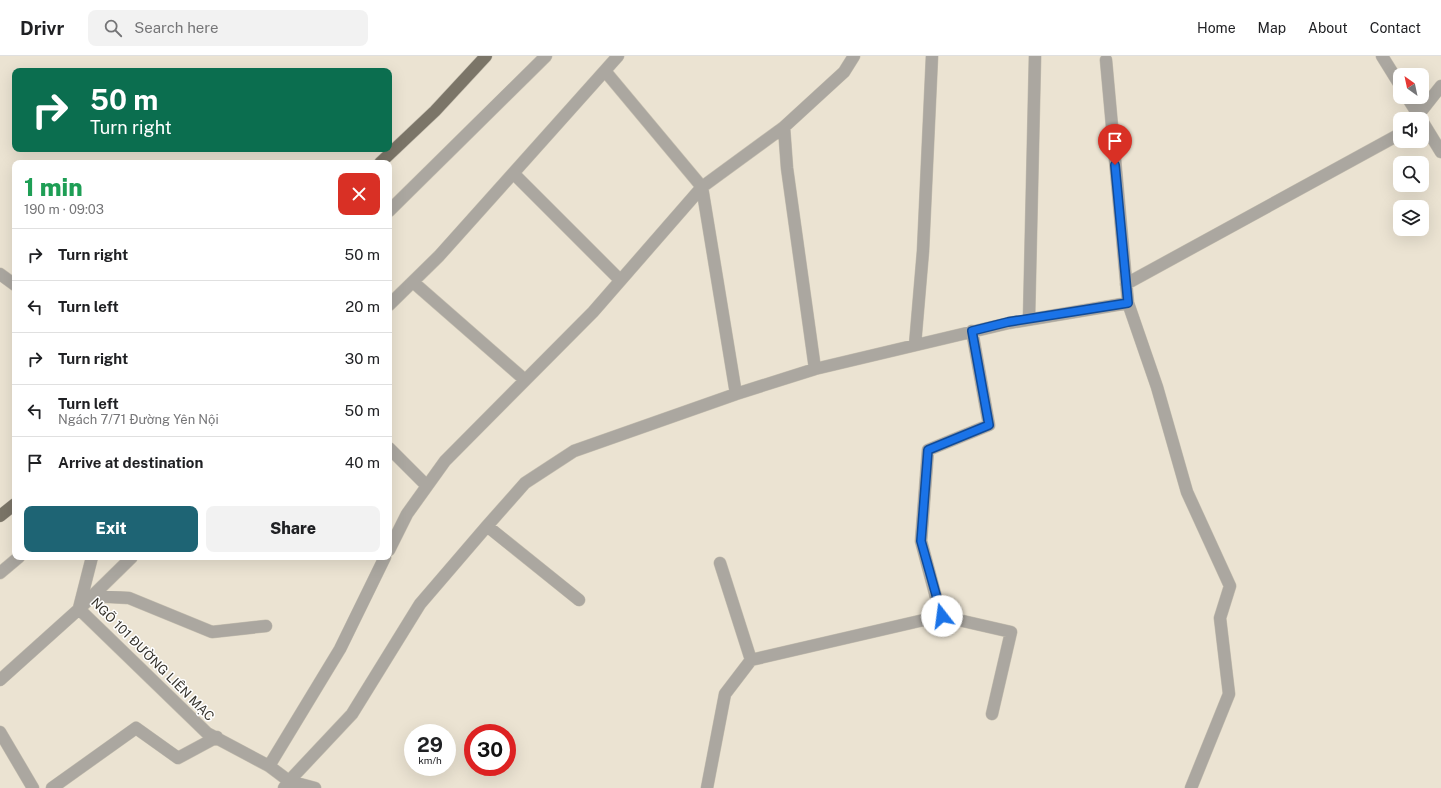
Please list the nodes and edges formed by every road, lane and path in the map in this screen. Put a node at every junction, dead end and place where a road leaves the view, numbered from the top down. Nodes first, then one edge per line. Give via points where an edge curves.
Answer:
1 (486, 56) edge
2 (546, 56) edge
3 (618, 56) edge
4 (854, 56) edge
5 (932, 56) edge
6 (1035, 56) edge
7 (1382, 56) edge
8 (1106, 60) dead end
9 (605, 71) junction
10 (1393, 74) edge
11 (1441, 86) edge
12 (1423, 112) edge
13 (784, 127) junction
14 (1429, 133) edge
15 (1393, 138) edge
16 (392, 152) edge
17 (392, 152) edge
18 (1441, 152) edge
19 (383, 160) edge
20 (514, 174) junction
21 (702, 187) junction
22 (392, 208) edge
23 (0, 274) edge
24 (620, 280) junction
25 (413, 282) junction
26 (12, 283) edge
27 (1126, 284) junction
28 (392, 303) edge
29 (1128, 303) junction
30 (1030, 319) junction
31 (972, 331) junction
32 (914, 345) junction
33 (815, 369) junction
34 (525, 380) junction
35 (736, 394) junction
36 (392, 451) edge
37 (427, 486) junction
38 (12, 506) edge
39 (0, 516) edge
40 (487, 526) junction
41 (392, 544) edge
42 (15, 560) edge
43 (91, 560) edge
44 (129, 560) edge
45 (384, 560) edge
46 (720, 563) dead end
47 (0, 573) edge
48 (92, 596) junction
49 (579, 600) dead end
50 (79, 609) junction
51 (942, 616) junction
52 (266, 626) dead end
53 (751, 660) junction
54 (0, 680) edge
55 (992, 714) dead end
56 (0, 732) edge
57 (217, 737) junction
58 (269, 766) junction
59 (286, 784) edge
60 (33, 788) edge
61 (52, 788) edge
62 (315, 788) edge
63 (706, 788) edge
64 (1191, 788) edge

1 - 17 main road via 435,111
2 - 22 street
3 - 9 street
4 - 13 street via 844,72
5 - 32 street via 923,252
6 - 30 street
7 - 10 street
8 - 27 street
9 - 20 street
9 - 21 street
11 - 12 street
13 - 21 street
13 - 33 street via 787,168
14 - 18 street
15 - 27 street
16 - 19 main road
20 - 24 street
20 - 25 street
21 - 24 street
21 - 35 street
23 - 26 street
24 - 34 street via 593,312
25 - 28 street
25 - 34 street
27 - 29 street
29 - 30 street
29 - 64 street via 1157,386 1187,492 1230,586 1220,618 1229,694
30 - 31 street
31 - 32 street
31 - 51 street via 989,425 928,450 921,541
32 - 33 street
33 - 35 street
34 - 37 street via 445,460
35 - 40 street via 574,451 525,483
36 - 37 street
37 - 41 street via 407,514
38 - 39 main road
40 - 49 street
40 - 59 street via 420,604 352,714
42 - 47 street
43 - 50 street, NGÕ 101 ĐƯỜNG LIÊN MẠC
44 - 48 street
45 - 58 street via 340,649
46 - 53 street
48 - 50 street
48 - 52 street via 129,598 212,632
50 - 54 street
50 - 57 street, NGÕ 101 ĐƯỜNG LIÊN MẠC via 207,733
51 - 53 street
51 - 55 street via 1011,632
53 - 63 street via 725,694
56 - 60 street
57 - 58 street, NGÕ 101 ĐƯỜNG LIÊN MẠC
57 - 61 street via 178,758 136,728
58 - 59 street, NGÕ 101 ĐƯỜNG LIÊN MẠC
59 - 62 street, NGÕ 101 ĐƯỜNG LIÊN MẠC

